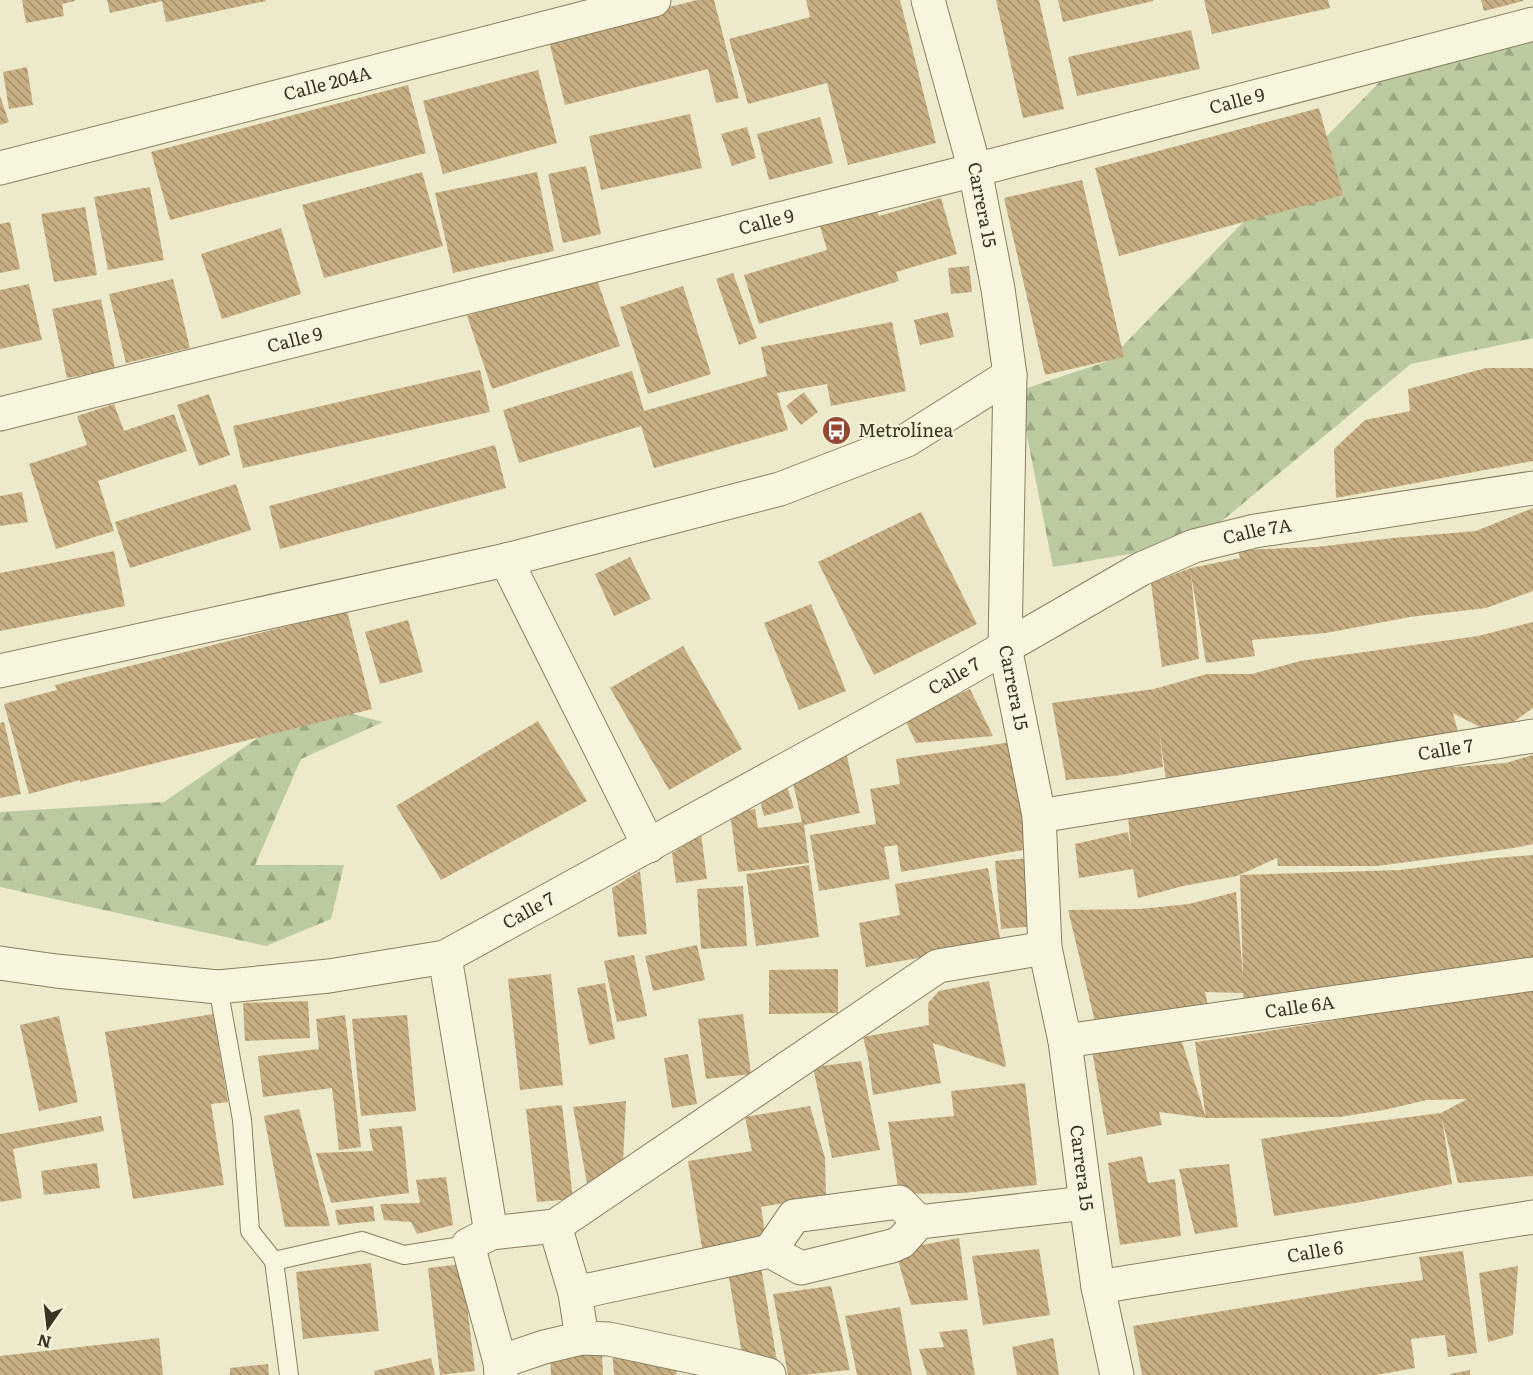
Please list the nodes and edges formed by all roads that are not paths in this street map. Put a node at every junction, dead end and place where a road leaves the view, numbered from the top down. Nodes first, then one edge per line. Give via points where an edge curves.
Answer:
1 (654, 0) edge
2 (928, 0) edge
3 (1533, 24) edge
4 (0, 168) edge
5 (975, 170) junction
6 (1010, 375) junction
7 (0, 414) edge
8 (1533, 488) edge
9 (506, 560) junction
10 (1005, 647) junction
11 (0, 671) edge
12 (1533, 736) edge
13 (1039, 816) junction
14 (649, 846) junction
15 (1045, 948) junction
16 (446, 957) junction
17 (0, 963) edge
18 (1533, 974) edge
19 (218, 987) junction
20 (1065, 1041) junction
21 (1086, 1203) junction
22 (1533, 1217) edge
23 (919, 1222) junction
24 (555, 1226) junction
25 (480, 1239) junction
26 (770, 1251) junction
27 (274, 1261) junction
28 (1098, 1287) junction
29 (575, 1293) junction
30 (582, 1338) junction
31 (501, 1368) edge
32 (289, 1375) edge
33 (769, 1375) edge
34 (1117, 1375) edge

1 - 4 street, Calle 204A
2 - 5 street, Carrera 15
3 - 5 street, Calle 9
5 - 6 street, Carrera 15
5 - 7 street, Calle 9
6 - 9 street via 907,440 780,489
6 - 10 street, Carrera 15
8 - 10 street, Calle 7A via 1255,531 1194,546 1141,569
9 - 11 street
9 - 14 street
10 - 13 street, Carrera 15
10 - 14 street, Calle 7
12 - 13 street, Calle 7
13 - 15 street, Carrera 15
14 - 16 street, Calle 7
15 - 20 street, Carrera 15
15 - 24 street via 938,966
16 - 19 street, Calle 7 via 329,976
16 - 25 street
17 - 19 street, Calle 7
18 - 20 street, Calle 6A
19 - 27 lane via 242,1120 250,1231
20 - 21 street, Carrera 15
21 - 23 street
21 - 28 street, Carrera 15
22 - 28 street, Calle 6
23 - 26 street via 892,1246 801,1268
23 - 26 street via 899,1202 794,1216
24 - 25 street
24 - 29 street
25 - 27 lane via 404,1255 362,1241
25 - 31 street
26 - 29 street
27 - 32 lane
28 - 34 street, Carrera 15
29 - 30 street
30 - 31 street via 544,1347
30 - 33 street via 609,1340

